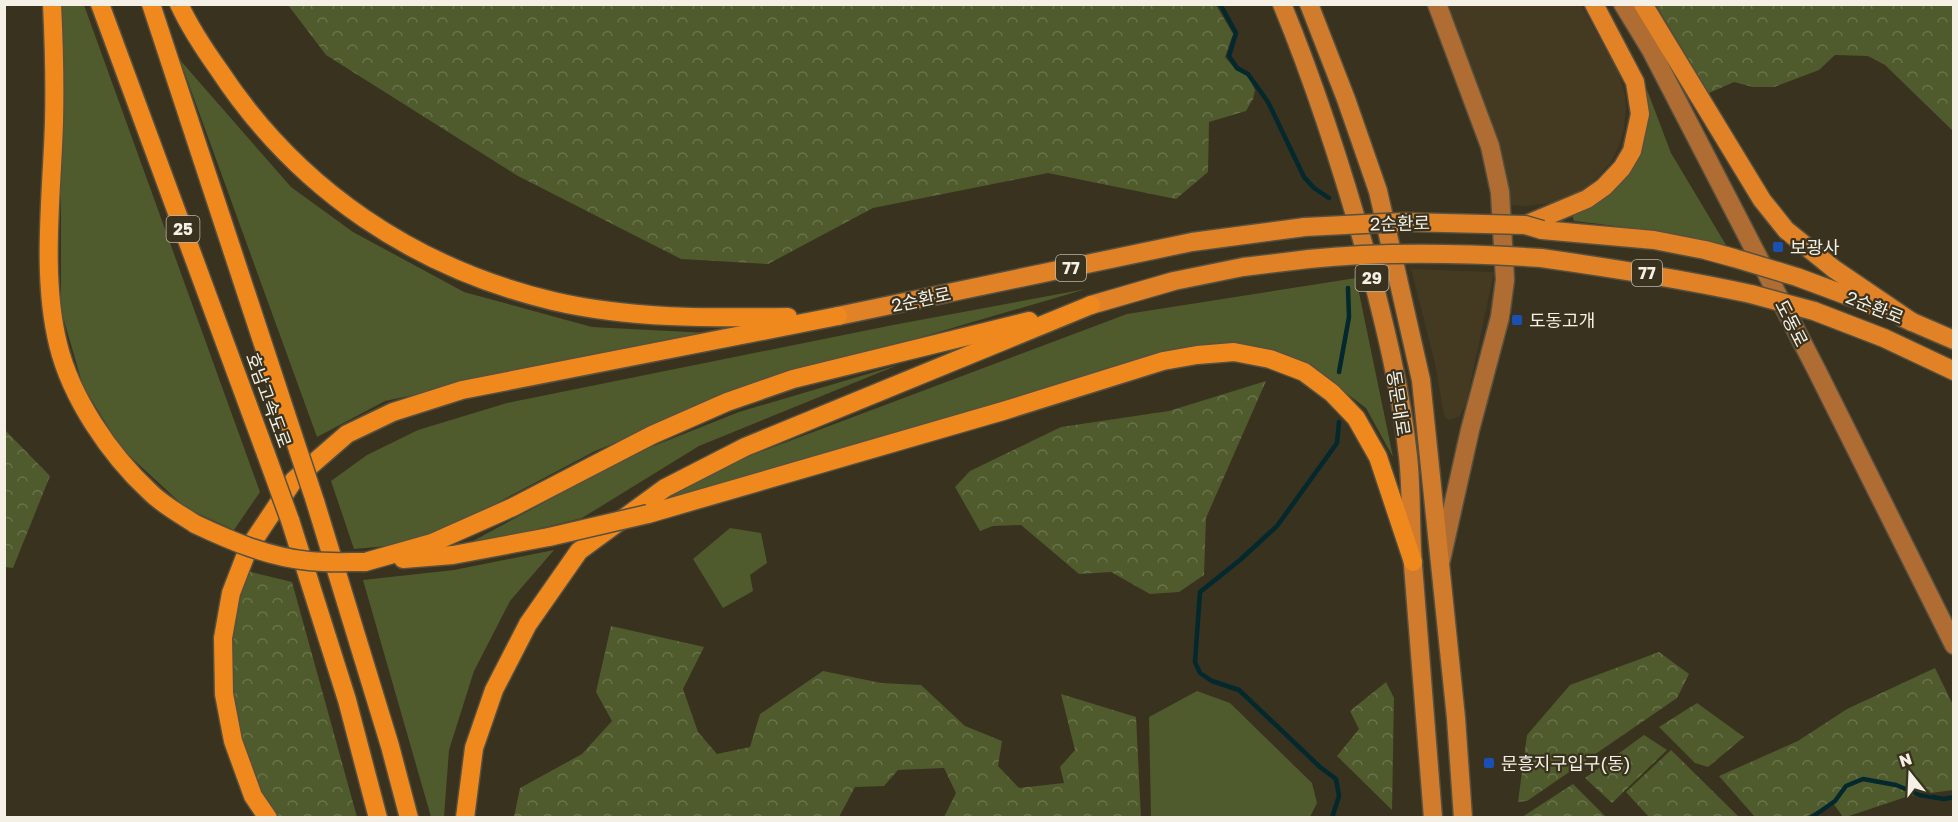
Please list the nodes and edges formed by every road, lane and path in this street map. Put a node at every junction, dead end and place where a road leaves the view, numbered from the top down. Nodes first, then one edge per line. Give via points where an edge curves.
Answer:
1 (52, 4) edge
2 (100, 4) edge
3 (151, 4) edge
4 (179, 4) edge
5 (1282, 4) edge
6 (1310, 4) edge
7 (1437, 4) edge
8 (1594, 4) edge
9 (1623, 4) edge
10 (1643, 4) edge
11 (1537, 224) junction
12 (1091, 305) junction
13 (838, 316) junction
14 (1912, 322) junction
15 (1953, 340) edge
16 (1953, 371) edge
17 (365, 562) junction
18 (1413, 562) junction
19 (1439, 568) junction
20 (1953, 645) edge
21 (268, 818) edge
22 (378, 818) edge
23 (409, 818) edge
24 (465, 818) edge
25 (1433, 818) edge
26 (1463, 818) edge

1 - 17 highway, bridge via 54,122 48,219 52,317 68,374 103,440 151,493 195,524 240,545 310,561
2 - 22 highway, 호남고속도로 / 25, bridge via 290,520 347,700
3 - 23 highway, 호남고속도로 / 25, bridge via 315,501
4 - 13 highway via 237,99 283,151 330,195 431,257 485,280 554,301 622,313 708,318
5 - 18 main road, 동문대로 / 29 via 1327,121 1380,307 1408,457
6 - 19 main road, 동문대로 / 29 via 1378,191 1405,305 1421,380
7 - 19 main road, 동문대로 via 1492,154 1500,192 1505,280 1500,317
8 - 11 highway via 1635,82 1640,114 1632,151 1604,187
9 - 20 main road, 도동로 via 1651,50 1816,369
10 - 14 highway via 1762,200 1786,230 1834,269
11 - 13 highway, 2순환로 / 77, bridge via 1404,222 1305,227 1191,242
11 - 14 highway, 2순환로 / 77, bridge via 1706,250 1853,297
12 - 16 highway, 2순환로 / 77, bridge via 1174,281 1309,259 1407,253 1541,258 1752,294 1814,311
12 - 17 highway via 793,379 727,402 652,435 513,507 442,538
12 - 24 highway via 745,447 665,488 579,551 528,624 494,690 474,748
13 - 21 highway via 462,390 393,412 347,434 294,480 249,549 231,593 223,638 224,694 233,741 253,795
14 - 15 highway, 2순환로 / 77
17 - 18 highway, bridge via 453,555 648,514 1163,361 1234,352 1270,359 1304,372 1356,418 1378,457
18 - 25 main road, 동문대로 / 29
19 - 26 main road, 동문대로 / 29

